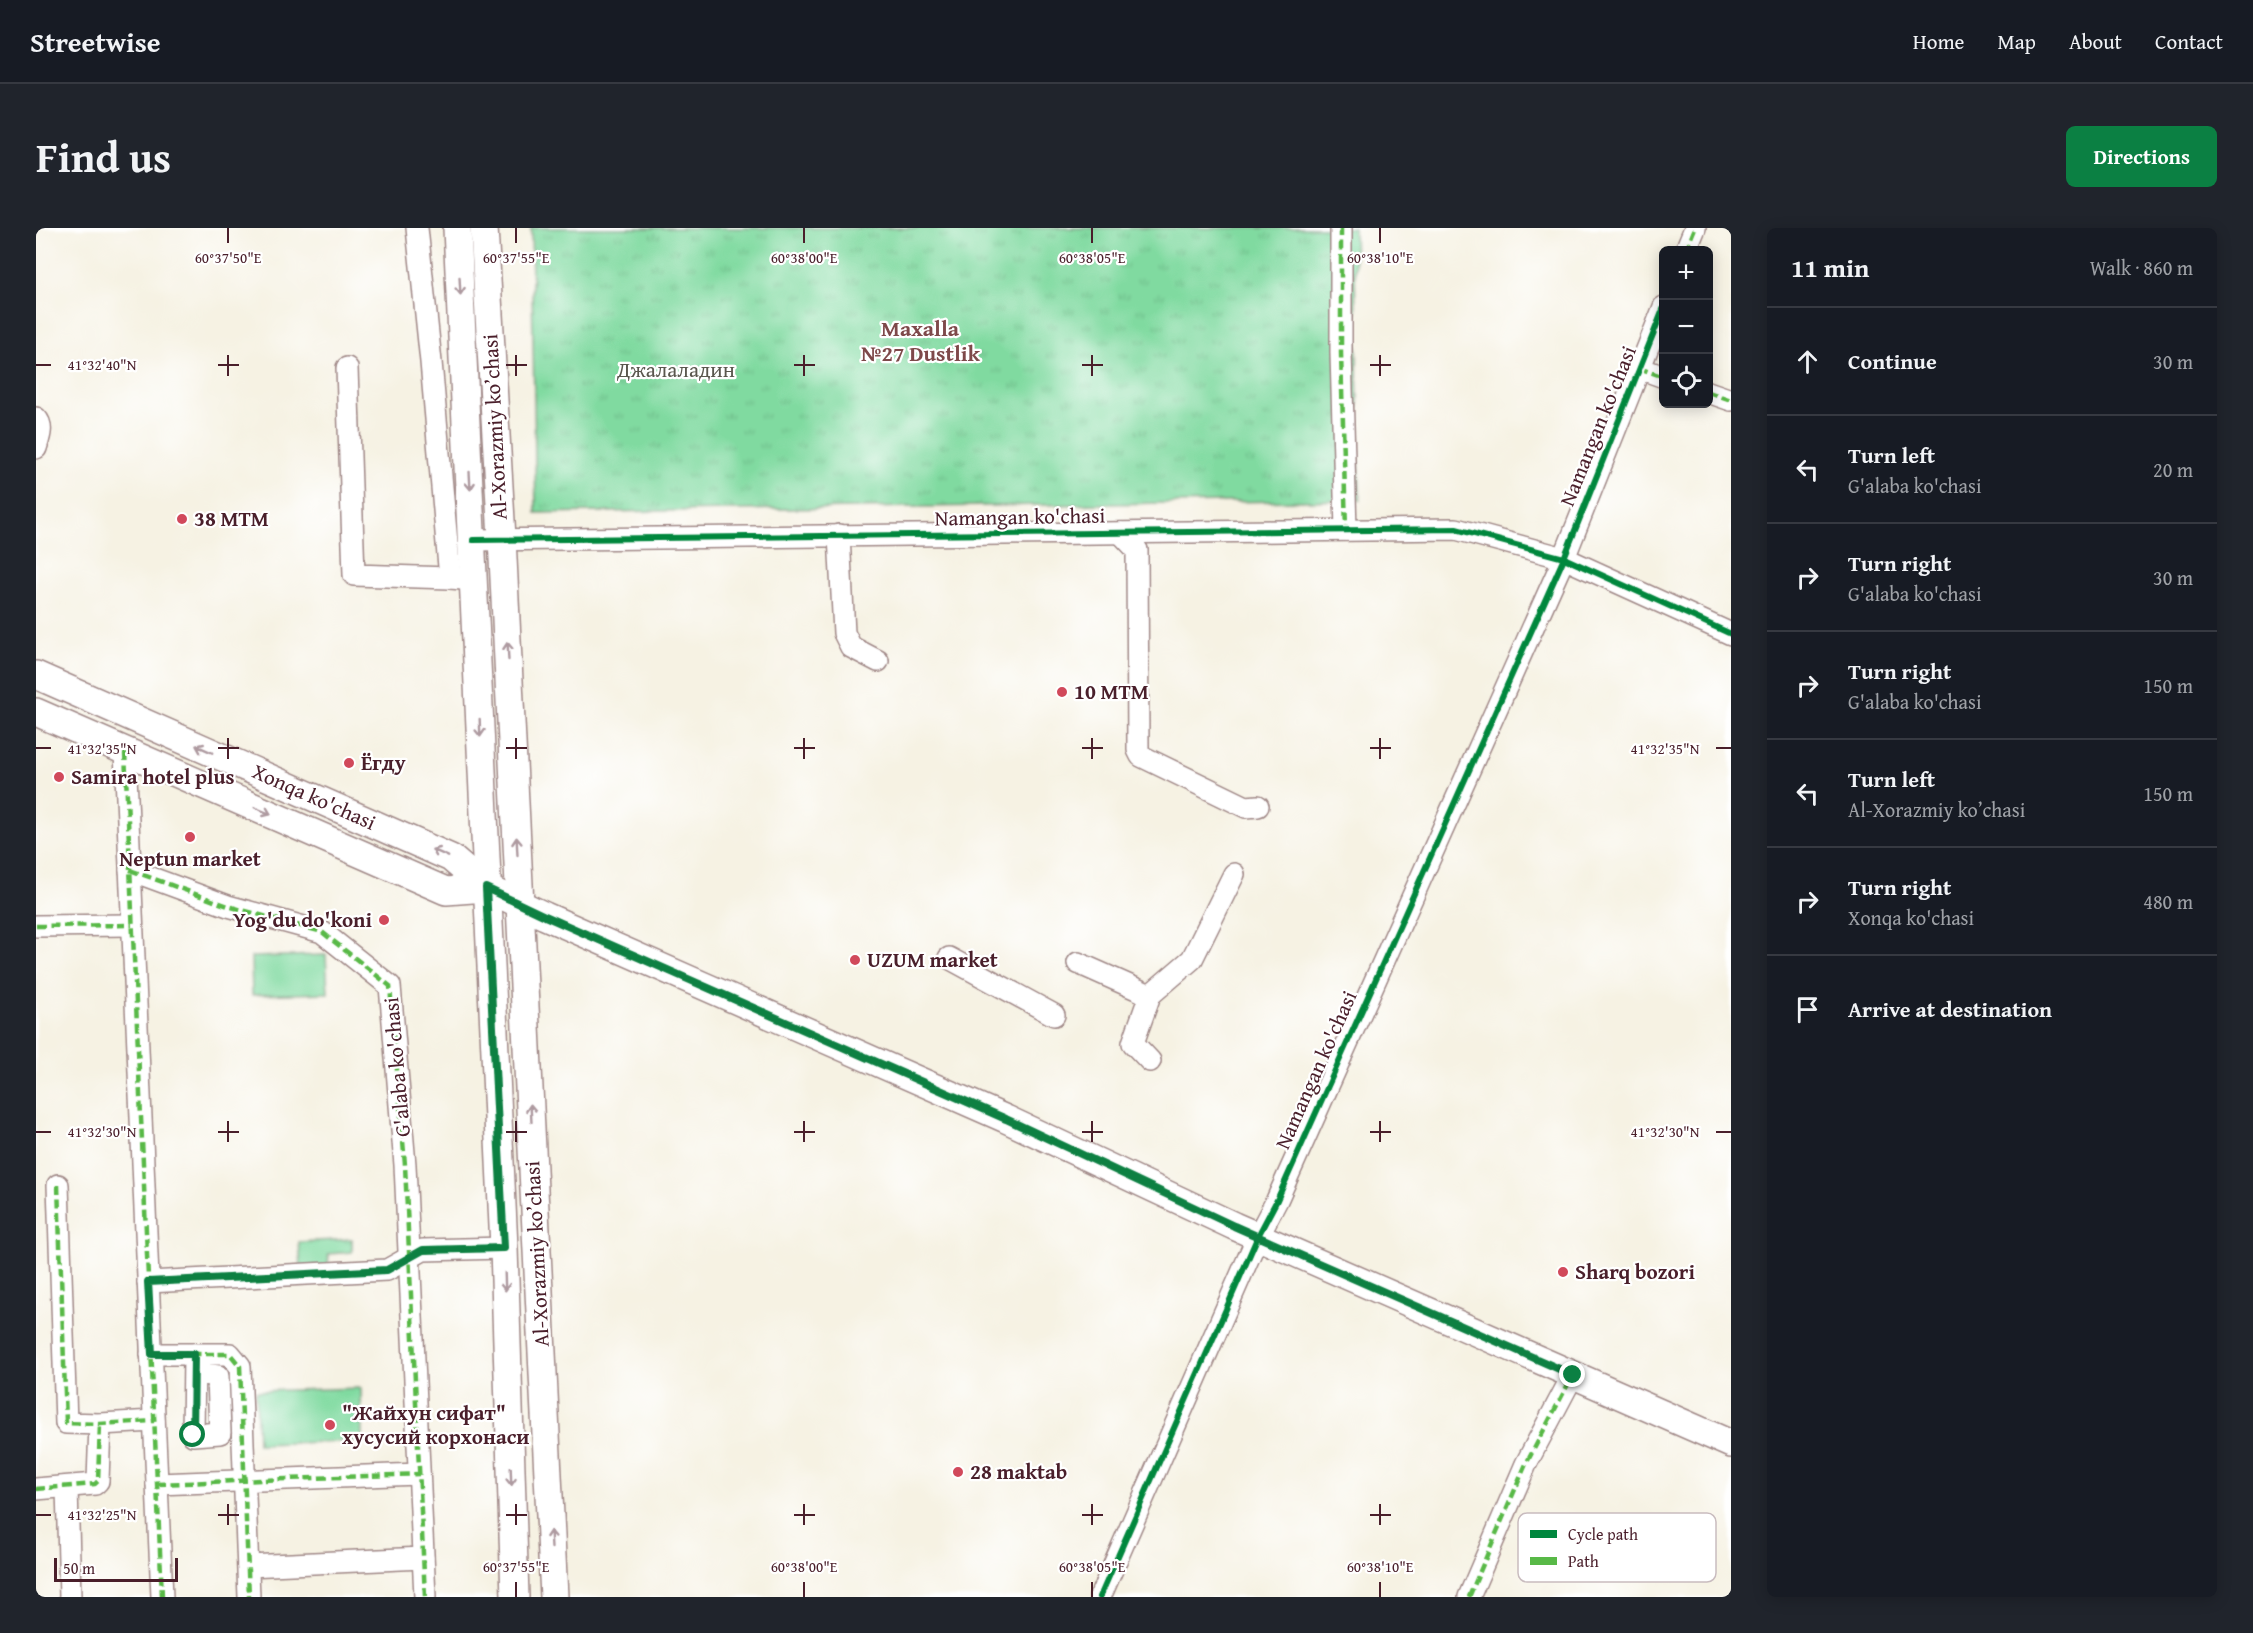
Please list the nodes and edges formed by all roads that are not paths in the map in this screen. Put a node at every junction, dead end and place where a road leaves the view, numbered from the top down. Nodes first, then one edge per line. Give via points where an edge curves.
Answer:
1 (417, 228) edge
2 (457, 228) edge
3 (484, 228) edge
4 (1341, 228) edge
5 (1695, 228) edge
6 (1688, 246) edge
7 (1659, 319) edge
8 (346, 368) dead end
9 (1639, 368) junction
10 (1659, 374) edge
11 (1713, 394) edge
12 (1731, 400) edge
13 (36, 418) edge
14 (36, 448) edge
15 (1346, 531) junction
16 (1121, 533) junction
17 (839, 535) junction
18 (502, 538) junction
19 (473, 540) junction
20 (1564, 558) junction
21 (462, 579) junction
22 (1731, 633) edge
23 (879, 661) dead end
24 (36, 675) edge
25 (36, 712) edge
26 (125, 752) junction
27 (1258, 806) dead end
28 (130, 870) junction
29 (1234, 874) dead end
30 (486, 888) junction
31 (520, 904) junction
32 (132, 925) junction
33 (36, 926) edge
34 (949, 958) dead end
35 (1077, 963) dead end
36 (1150, 995) junction
37 (1054, 1015) dead end
38 (1150, 1061) dead end
39 (58, 1185) dead end
40 (1258, 1236) junction
41 (504, 1248) junction
42 (409, 1256) junction
43 (148, 1282) junction
44 (152, 1354) junction
45 (1573, 1375) junction
46 (154, 1421) junction
47 (100, 1424) junction
48 (1731, 1443) edge
49 (419, 1474) junction
50 (245, 1481) junction
51 (157, 1484) junction
52 (67, 1488) junction
53 (36, 1489) edge
54 (423, 1558) junction
55 (248, 1566) junction
56 (70, 1597) edge
57 (162, 1597) edge
58 (249, 1597) edge
59 (424, 1597) edge
60 (515, 1597) edge
61 (554, 1597) edge
62 (1100, 1597) edge
63 (1469, 1597) edge

1 - 21 street via 431,362
2 -> 19 main road, Al-Xorazmiy ko’chasi
3 - 18 main road, Al-Xorazmiy ko’chasi
4 - 15 street
5 - 6 street
7 - 9 street, Namangan ko'chasi
8 - 21 street via 354,575
9 - 10 street
9 - 20 street, Namangan ko'chasi
11 - 12 street
13 - 14 street via 40,430
15 - 16 street, Namangan ko'chasi
15 - 20 street, Namangan ko'chasi via 1456,529
16 - 17 street, Namangan ko'chasi
16 - 27 street via 1137,549 1141,756 1246,807
17 - 18 street, Namangan ko'chasi
17 - 23 street via 844,633 851,647
18 - 19 street, Namangan ko'chasi
31 -> 18 main road, Al-Xorazmiy ko’chasi
19 - 21 main road, Al-Xorazmiy ko’chasi
20 - 22 street, Namangan ko'chasi
20 - 40 street, Namangan ko'chasi
21 -> 30 main road, Al-Xorazmiy ko’chasi
30 -> 24 main road, Xonqa ko'chasi via 451,858
25 - 26 main road, Xonqa ko'chasi
26 - 28 street
26 -> 30 main road, Xonqa ko'chasi via 446,891
28 - 32 street
28 - 42 street, G'alaba ko'chasi via 228,906 322,932 390,986
29 - 36 street via 1192,959
30 - 31 main road, Xonqa ko'chasi
30 - 41 main road, Al-Xorazmiy ko’chasi
31 - 40 main road, Xonqa ko'chasi via 995,1114
61 -> 31 main road, Al-Xorazmiy ko’chasi
32 - 33 street
32 - 43 street
34 - 37 street
35 - 36 street
36 - 38 street via 1133,1043
39 - 47 street via 66,1423
40 - 45 main road, Xonqa ko'chasi
40 - 62 street, Namangan ko'chasi
41 - 42 street via 423,1250
41 -> 60 main road, Al-Xorazmiy ko’chasi
42 - 43 street via 387,1270
42 - 49 street, G'alaba ko'chasi
43 - 44 street
44 - 46 street
44 - 50 street via 194,1364 230,1354 240,1366
45 - 48 main road, Xonqa ko'chasi
45 - 63 street via 1526,1464
46 - 47 street
46 - 51 street
47 - 52 street via 98,1481 90,1486
49 - 50 street
49 - 54 street, G'alaba ko'chasi
50 - 51 street
50 - 55 street
51 - 57 street
52 - 53 street
52 - 56 street
54 - 55 street
54 - 59 street, G'alaba ko'chasi
55 - 58 street

